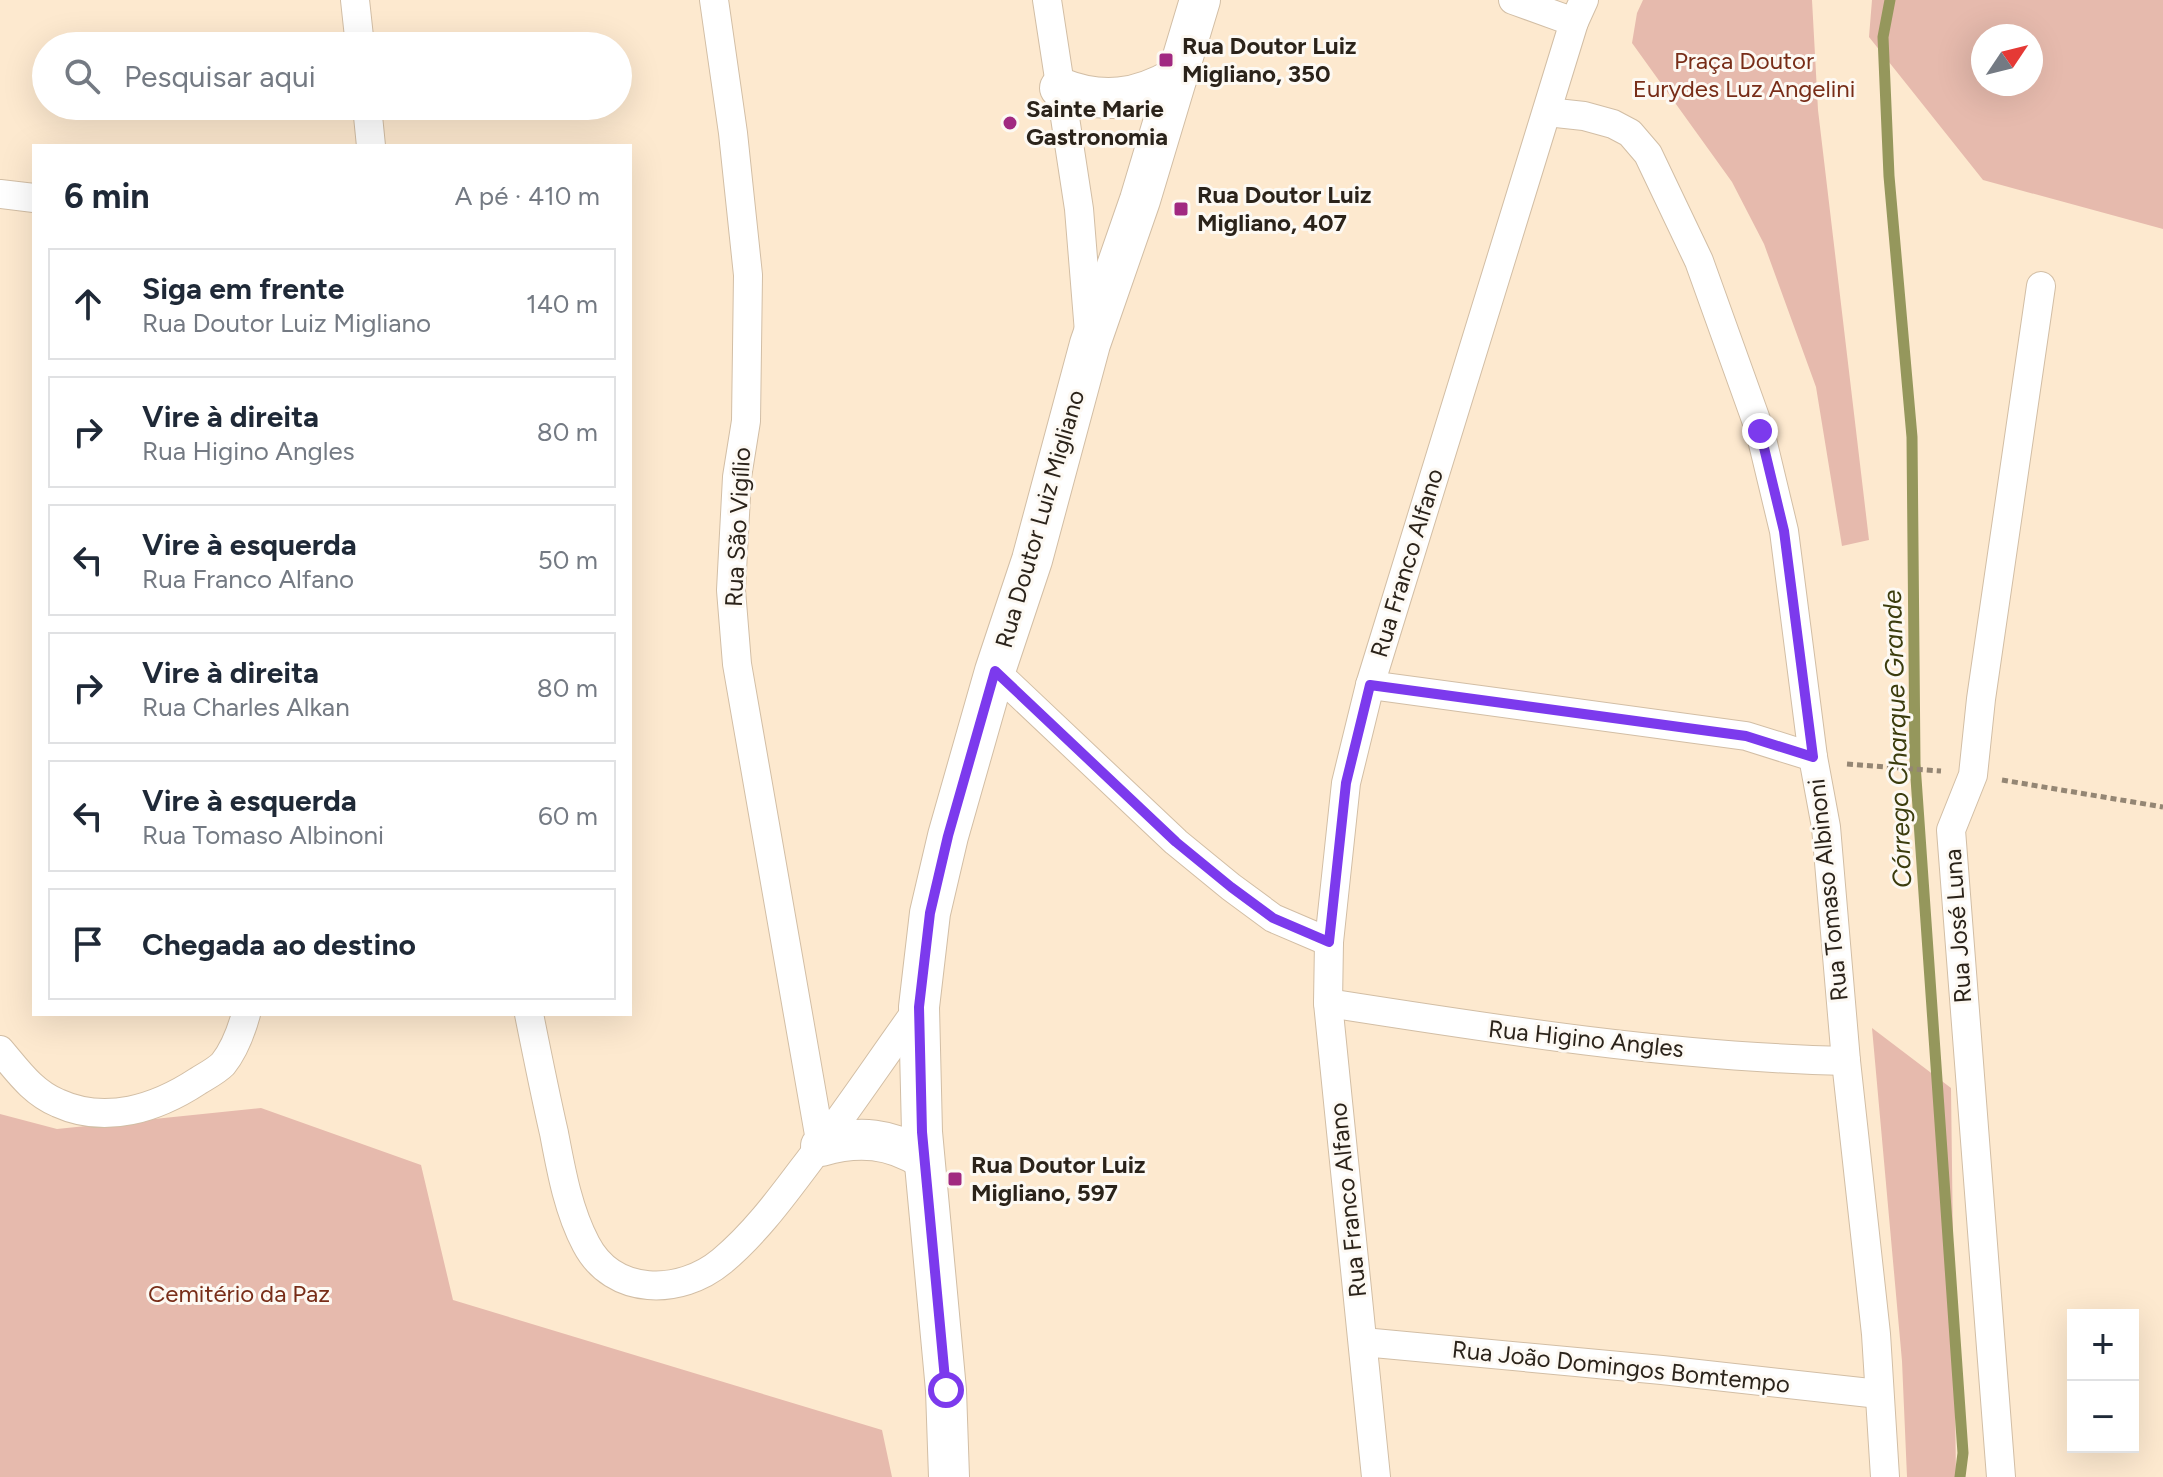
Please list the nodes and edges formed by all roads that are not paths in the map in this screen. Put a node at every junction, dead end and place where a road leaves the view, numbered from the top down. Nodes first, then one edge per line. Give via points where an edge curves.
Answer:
1 (355, 0) edge
2 (714, 0) edge
3 (1047, 0) edge
4 (1200, 0) edge
5 (1513, 0) edge
6 (1579, 11) edge
7 (358, 32) edge
8 (1177, 77) junction
9 (1060, 88) junction
10 (1547, 112) junction
11 (368, 120) edge
12 (371, 144) edge
13 (0, 194) edge
14 (32, 198) edge
15 (2041, 286) dead end
16 (1090, 344) junction
17 (995, 671) junction
18 (1370, 685) junction
19 (1813, 757) junction
20 (1329, 942) junction
21 (1328, 1003) junction
22 (919, 1007) junction
23 (245, 1016) edge
24 (529, 1016) edge
25 (0, 1050) edge
26 (1846, 1061) junction
27 (821, 1146) junction
28 (924, 1159) junction
29 (1363, 1342) junction
30 (1879, 1394) junction
31 (949, 1477) edge
32 (1376, 1477) edge
33 (1885, 1477) edge
34 (2001, 1477) edge

1 - 7 street
2 - 27 street, Rua São Vigílio via 748,275 746,421 731,575 737,664
3 - 9 street
4 - 8 main road, Rua Doutor Luiz Migliano
5 - 6 street
6 - 10 street, Rua Franco Alfano
8 - 9 main road via 1158,89 1117,99
8 - 16 main road, Rua Doutor Luiz Migliano
9 - 16 street via 1079,209
10 - 18 street, Rua Franco Alfano
10 - 19 street, Rua Tomaso Albinoni via 1584,116 1630,133 1648,154 1699,261 1760,431 1784,531
11 - 12 street
13 - 14 street
15 - 34 street, Rua José Luna via 1973,775 1951,830
16 - 17 main road, Rua Doutor Luiz Migliano via 1032,560
17 - 20 street via 1231,887 1273,918
17 - 22 main road, Rua Doutor Luiz Migliano via 930,913
18 - 19 street via 1746,736
18 - 20 street, Rua Franco Alfano via 1346,783
19 - 26 street, Rua Tomaso Albinoni via 1826,827
20 - 21 street, Rua Franco Alfano
21 - 26 street, Rua Higino Angles via 1619,1045
21 - 29 street, Rua Franco Alfano
22 - 27 street
22 - 28 main road, Rua Doutor Luiz Migliano
23 - 25 street via 222,1065 153,1105 117,1114 61,1105 34,1091
24 - 27 street via 564,1184 586,1246 622,1281 665,1286 720,1263 762,1221
26 - 30 street, Rua Tomaso Albinoni
27 - 28 main road via 860,1138 881,1140
28 - 31 main road, Rua Doutor Luiz Migliano
29 - 30 street, Rua João Domingos Bomtempo
29 - 32 street, Rua Franco Alfano
30 - 33 street, Rua Tomaso Albinoni

